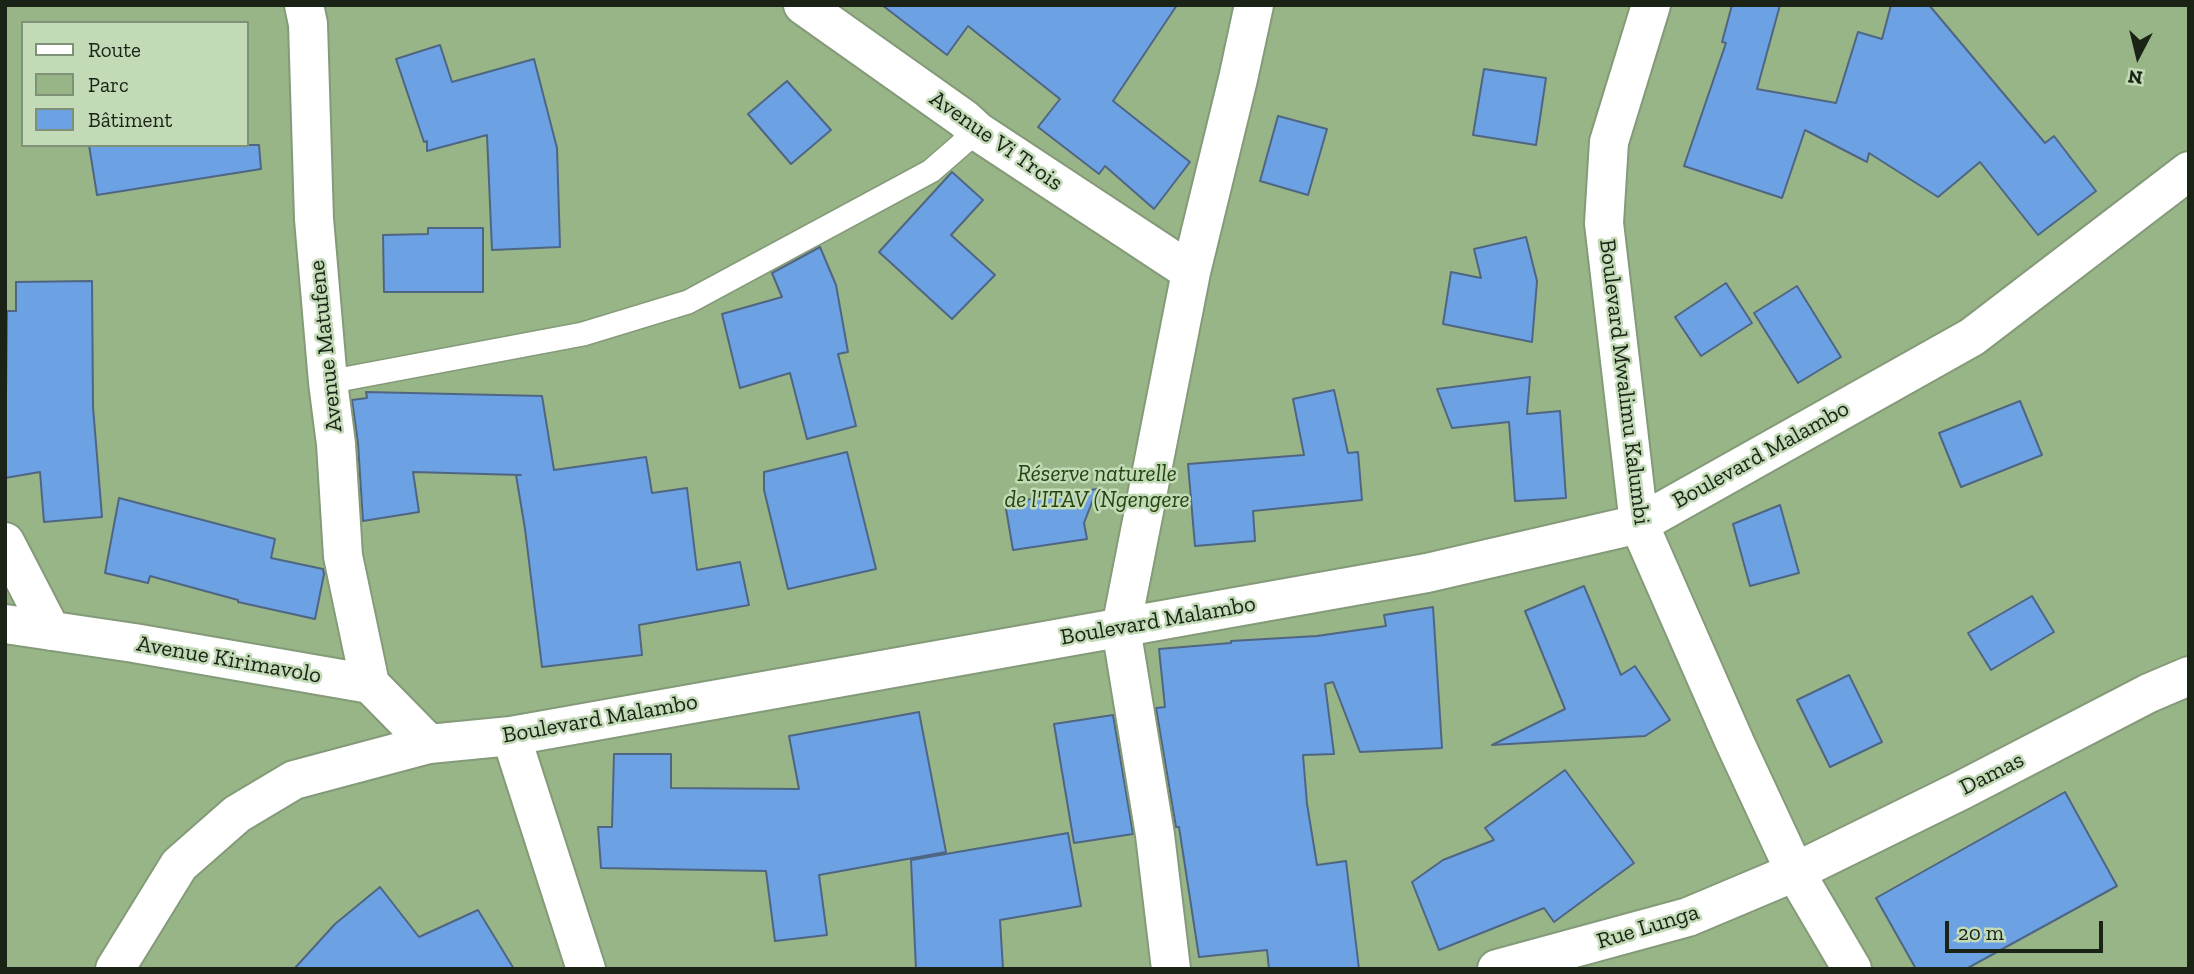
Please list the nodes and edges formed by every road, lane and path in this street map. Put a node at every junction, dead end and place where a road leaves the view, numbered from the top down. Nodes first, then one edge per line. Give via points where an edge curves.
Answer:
1 (304, 5) edge
2 (803, 5) edge
3 (1254, 5) edge
4 (1651, 5) edge
5 (977, 131) junction
6 (2189, 171) edge
7 (1191, 272) junction
8 (328, 382) junction
9 (1639, 524) junction
10 (5, 542) edge
11 (5, 624) edge
12 (1121, 628) junction
13 (51, 631) junction
14 (2189, 676) edge
15 (370, 684) junction
16 (511, 736) junction
17 (429, 744) junction
18 (1795, 872) junction
19 (115, 969) edge
20 (586, 969) edge
21 (1171, 969) edge
22 (1497, 969) edge
23 (1852, 969) edge

1 - 8 street, Avenue Matufene via 314,219
2 - 5 street, Avenue Vi Trois
3 - 7 street
4 - 9 street, Boulevard Mwalimu Kalumbi via 1609,142 1604,223
5 - 7 street, Avenue Vi Trois
5 - 8 lane via 930,171 688,302 583,334
6 - 9 street, Boulevard Malambo via 1972,337
7 - 12 street
8 - 15 street, Avenue Matufene via 343,556
9 - 12 street, Boulevard Malambo via 1427,573
9 - 18 street, Boulevard Mwalimu Kalumbi
10 - 13 street
11 - 13 street, Avenue Kirimavolo
12 - 16 street, Boulevard Malambo
12 - 21 street via 1155,835
13 - 15 street, Avenue Kirimavolo
14 - 18 street, Damas
15 - 17 street
16 - 17 street, Boulevard Malambo
16 - 20 street
17 - 19 street, Boulevard Malambo via 294,780 237,814 179,865
18 - 22 street, Rue Lunga via 1688,917
18 - 23 street, Boulevard Mwalimu Kalumbi

